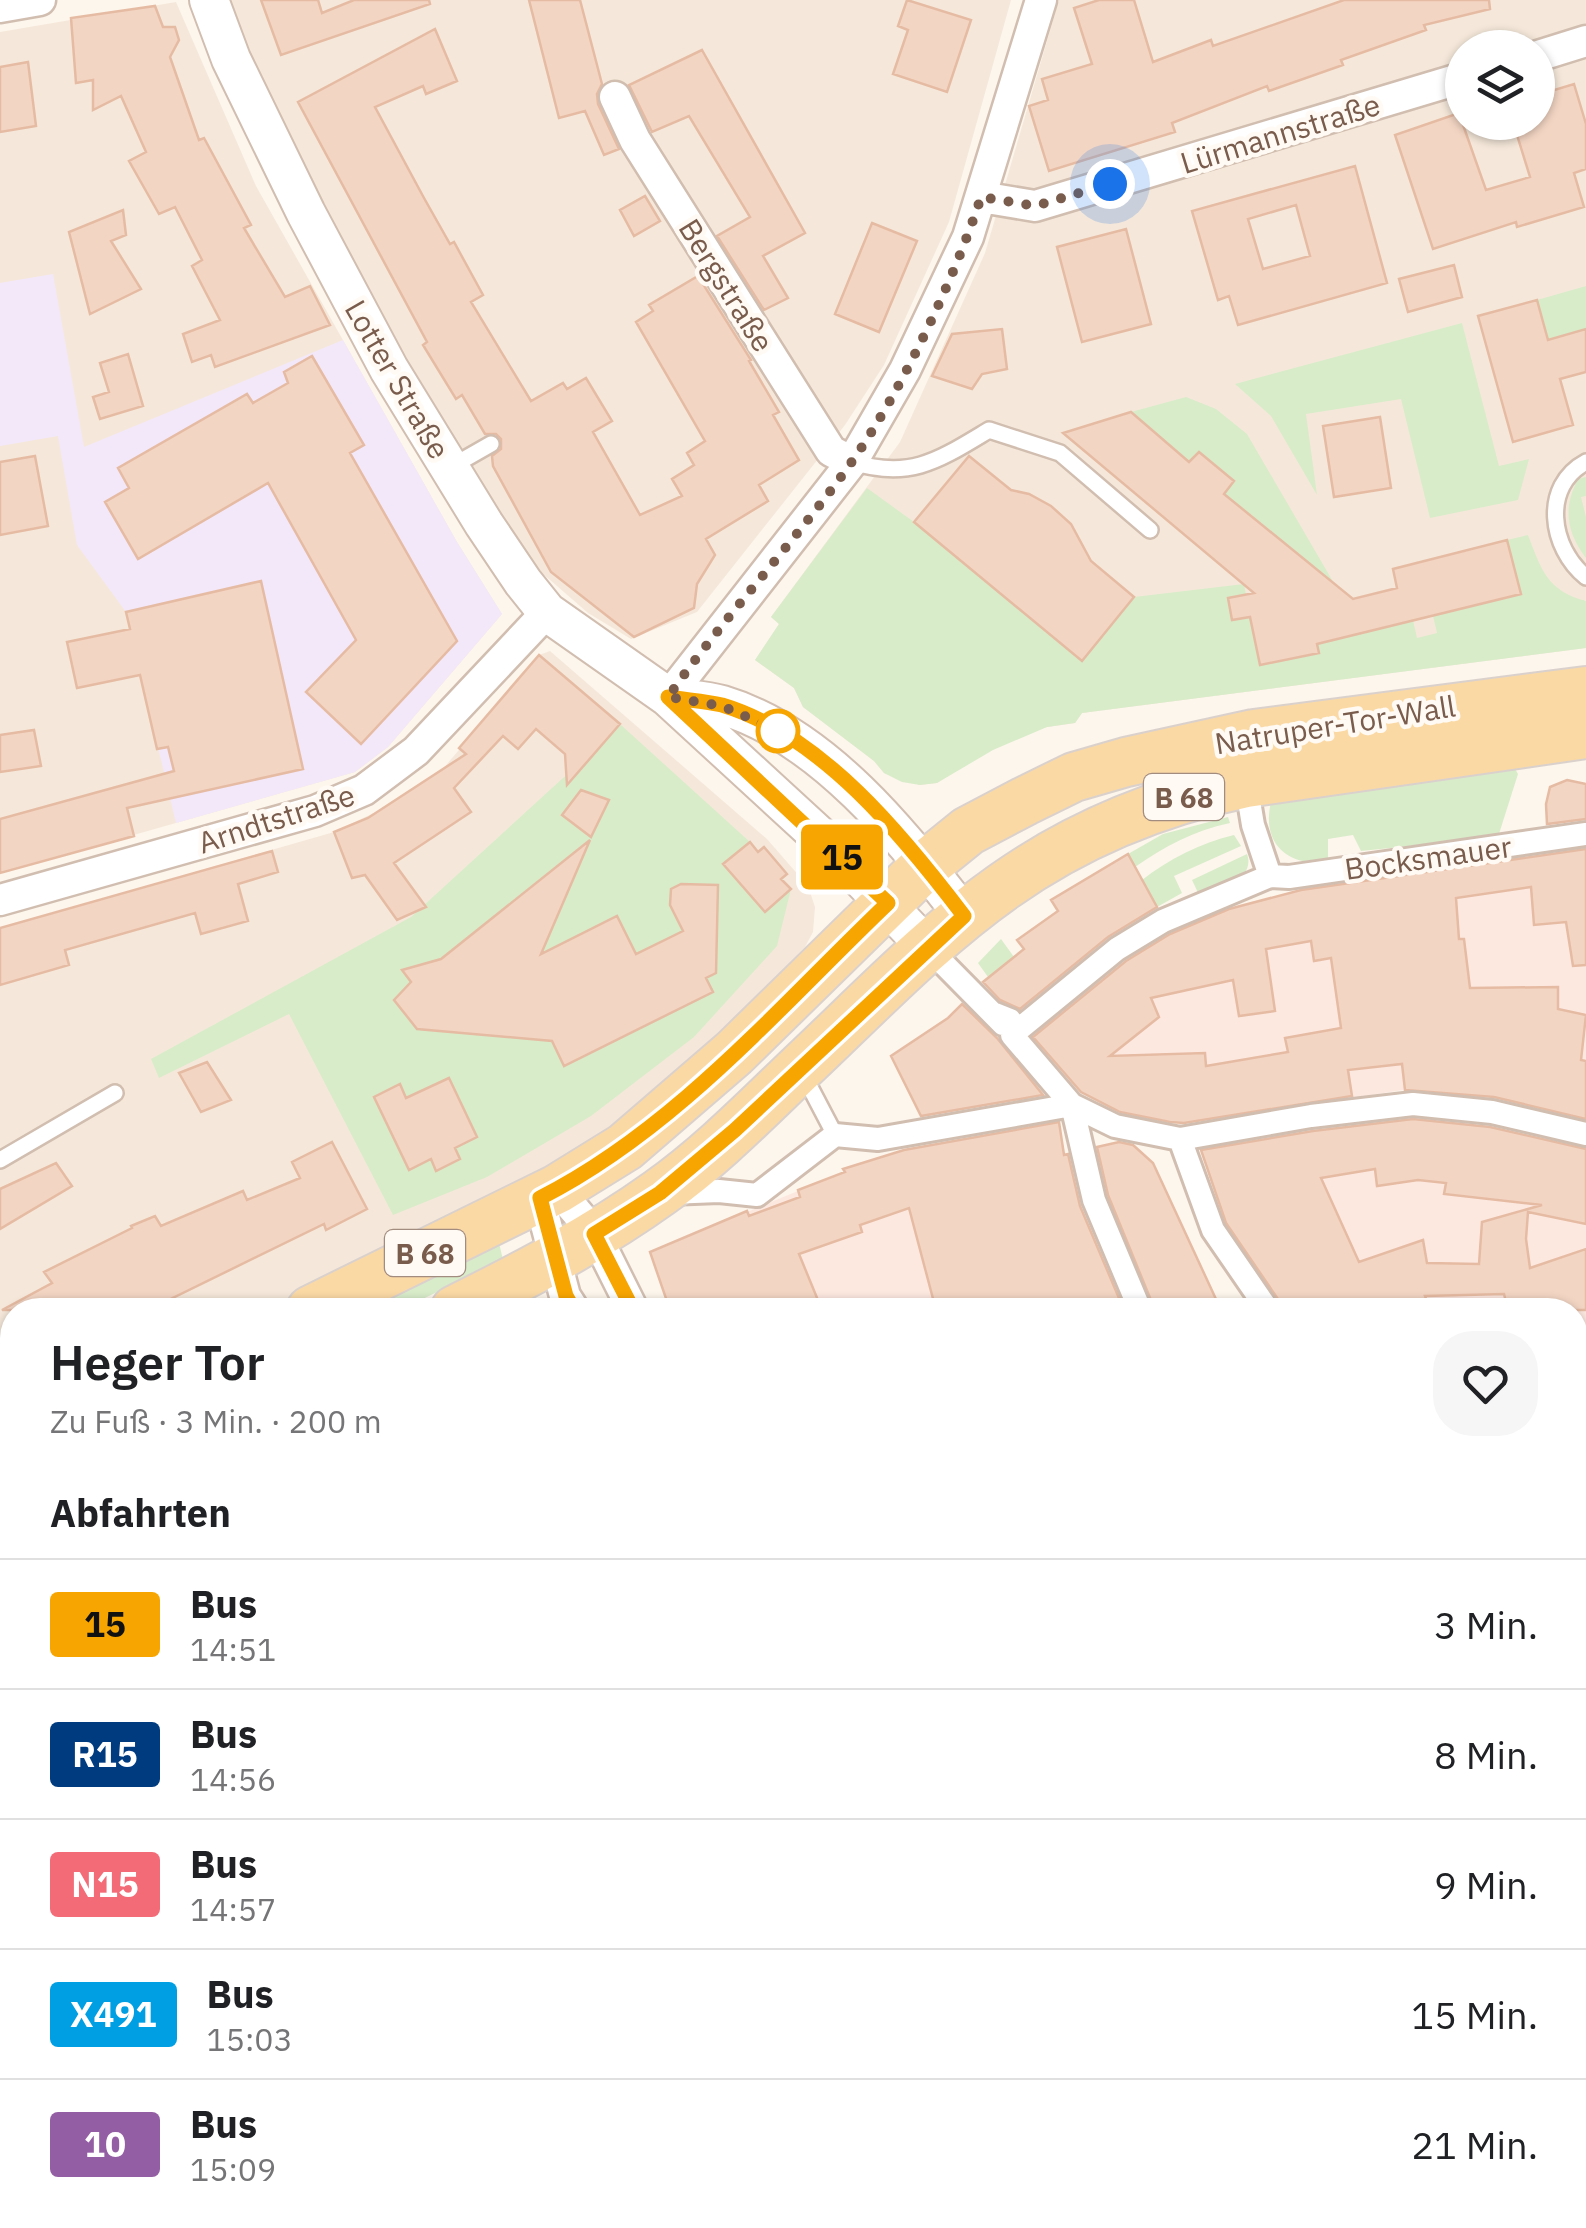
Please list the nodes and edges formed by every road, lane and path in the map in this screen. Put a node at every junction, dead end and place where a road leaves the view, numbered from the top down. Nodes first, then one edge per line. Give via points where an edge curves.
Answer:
1 (40, 0) edge
2 (209, 0) edge
3 (1041, 0) edge
4 (0, 7) edge
5 (1586, 42) edge
6 (1555, 51) edge
7 (1445, 83) edge
8 (615, 97) dead end
9 (981, 197) junction
10 (491, 444) dead end
11 (852, 462) junction
12 (1586, 462) edge
13 (449, 468) junction
14 (1150, 530) dead end
15 (1586, 578) edge
16 (547, 612) junction
17 (1586, 691) edge
18 (668, 697) junction
19 (1586, 734) edge
20 (1246, 782) junction
21 (1586, 834) edge
22 (926, 865) junction
23 (1270, 876) junction
24 (0, 900) edge
25 (888, 903) junction
26 (964, 916) junction
27 (928, 948) junction
28 (1005, 1023) junction
29 (800, 1068) junction
30 (115, 1094) dead end
31 (1072, 1105) junction
32 (1586, 1134) edge
33 (835, 1135) junction
34 (1180, 1139) junction
35 (0, 1160) edge
36 (660, 1193) junction
37 (548, 1194) junction
38 (594, 1234) junction
39 (555, 1258) junction
40 (336, 1298) edge
41 (478, 1298) edge
42 (567, 1298) edge
43 (627, 1298) edge
44 (1135, 1298) edge
45 (1260, 1298) edge

1 - 4 street
2 - 13 street, Lotter Straße via 306,213
3 - 9 street
5 - 6 street
7 - 9 street, Lürmannstraße via 1035,206
8 - 11 street, Bergstraße via 635,140 831,451
9 - 11 street via 905,370
10 - 13 lane
11 - 14 lane via 890,471 929,464 989,430 1060,454
11 - 18 street
12 - 15 lane via 1568,474 1554,500 1570,559
13 - 16 street, Lotter Straße
16 - 18 street, Lotter Straße
16 - 24 street, Arndtstraße via 416,751 364,790 315,811
17 - 22 main road, Natruper-Tor-Wall / B 68 via 1254,734 1126,762 1025,800 968,831
18 - 22 street, Lotter Straße via 722,706 780,732 868,800
18 - 25 street, Lotter Straße
19 - 20 main road, Natruper-Tor-Wall / B 68
20 - 23 street
20 - 26 main road, Natruper-Tor-Wall / B 68 via 1147,809 1084,838
21 - 23 street, Bocksmauer
22 - 25 main road, Natruper-Tor-Wall / B 68
22 - 26 street, Lotter Straße
23 - 28 street, Bocksmauer via 1163,921
25 - 27 street, Lotter Straße
25 - 37 main road, B 68 via 675,1105 625,1147
26 - 27 main road, Natruper-Tor-Wall / B 68
27 - 28 street
27 - 29 main road, B 68
28 - 31 street
29 - 33 lane
29 - 36 main road, B 68
30 - 35 lane
31 - 33 street via 878,1139
31 - 34 street via 1116,1126
31 - 44 street via 1094,1200
32 - 34 street via 1492,1112 1412,1104
33 - 36 street via 757,1195
34 - 45 street via 1213,1230
36 - 38 main road, B 68
37 - 38 street
37 - 39 street
37 - 40 main road, B 68
38 - 39 main road, B 68
38 - 43 street
39 - 41 main road, B 68
39 - 42 street

